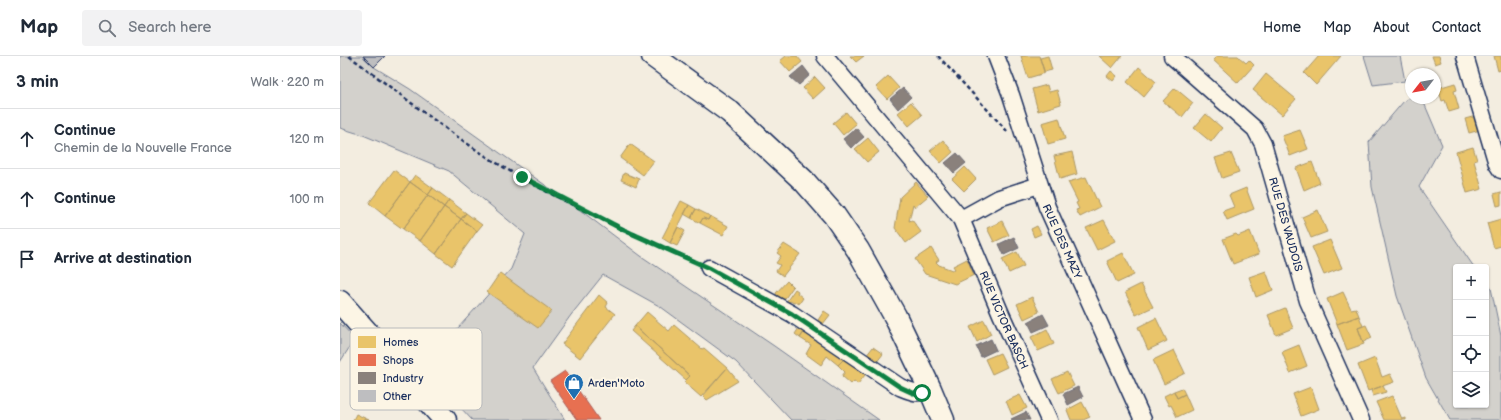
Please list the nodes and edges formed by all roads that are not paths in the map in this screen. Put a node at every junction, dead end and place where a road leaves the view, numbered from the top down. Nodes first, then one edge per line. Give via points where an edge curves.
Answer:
1 (653, 56) edge
2 (826, 56) edge
3 (996, 56) edge
4 (1172, 56) edge
5 (1465, 56) edge
6 (1501, 170) edge
7 (1040, 185) junction
8 (961, 219) junction
9 (709, 268) road end
10 (340, 302) edge
11 (363, 328) edge
12 (930, 389) junction
13 (436, 410) edge
14 (445, 420) edge
15 (943, 420) edge
16 (1050, 420) edge
17 (1143, 420) edge
18 (1361, 420) edge

1 - 12 main road via 730,112 804,181 834,215 858,250
2 - 8 street, RUE VICTOR BASCH
3 - 7 street, RUE DES MAZY
4 - 18 street, RUE DES VAUDOIS via 1255,128 1263,144 1308,302
5 - 6 street via 1497,164
7 - 8 street via 999,198
7 - 17 street, RUE DES MAZY via 1047,207
8 - 16 street, RUE VICTOR BASCH
9 - 12 street via 792,314 900,387 913,393 922,393
10 - 11 main road
12 - 15 main road
13 - 14 main road

